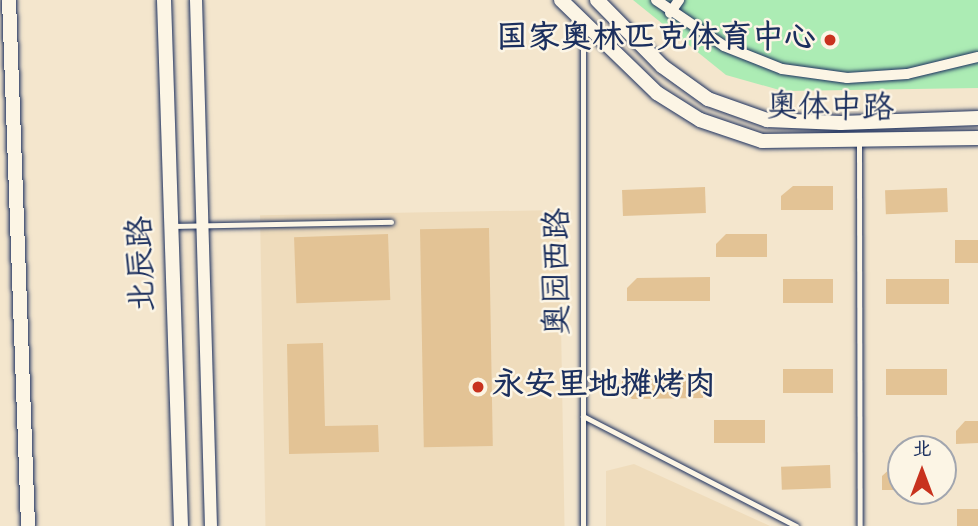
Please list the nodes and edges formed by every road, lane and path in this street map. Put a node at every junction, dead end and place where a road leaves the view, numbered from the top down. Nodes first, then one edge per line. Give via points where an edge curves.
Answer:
1 (9, 0) edge
2 (164, 0) edge
3 (196, 0) edge
4 (561, 0) edge
5 (597, 0) edge
6 (656, 0) edge
7 (679, 0) edge
8 (670, 13) junction
9 (583, 18) junction
10 (978, 57) edge
11 (978, 118) edge
12 (978, 138) edge
13 (859, 142) junction
14 (391, 222) dead end
15 (171, 226) junction
16 (202, 227) junction
17 (583, 416) junction
18 (28, 526) edge
19 (181, 526) edge
20 (211, 526) edge
21 (583, 526) edge
22 (796, 526) edge
23 (860, 526) edge

1 - 18 main road
2 - 15 main road, 北辰路
3 - 16 street, 北辰路
4 - 9 main road, 奥体中路
5 - 11 main road, 奥体中路 via 662,66 708,99 767,120 841,123
6 - 8 street
7 - 8 street
8 - 10 street via 724,46 782,69 848,78 907,74
9 - 13 main road, 奥体中路 via 657,93 700,120 762,141
9 - 17 lane, 奥园西路
12 - 13 main road, 奥体中路
13 - 23 lane
14 - 16 lane
15 - 16 lane
15 - 19 main road, 北辰路
16 - 20 street, 北辰路
17 - 21 lane, 奥园西路
17 - 22 lane

